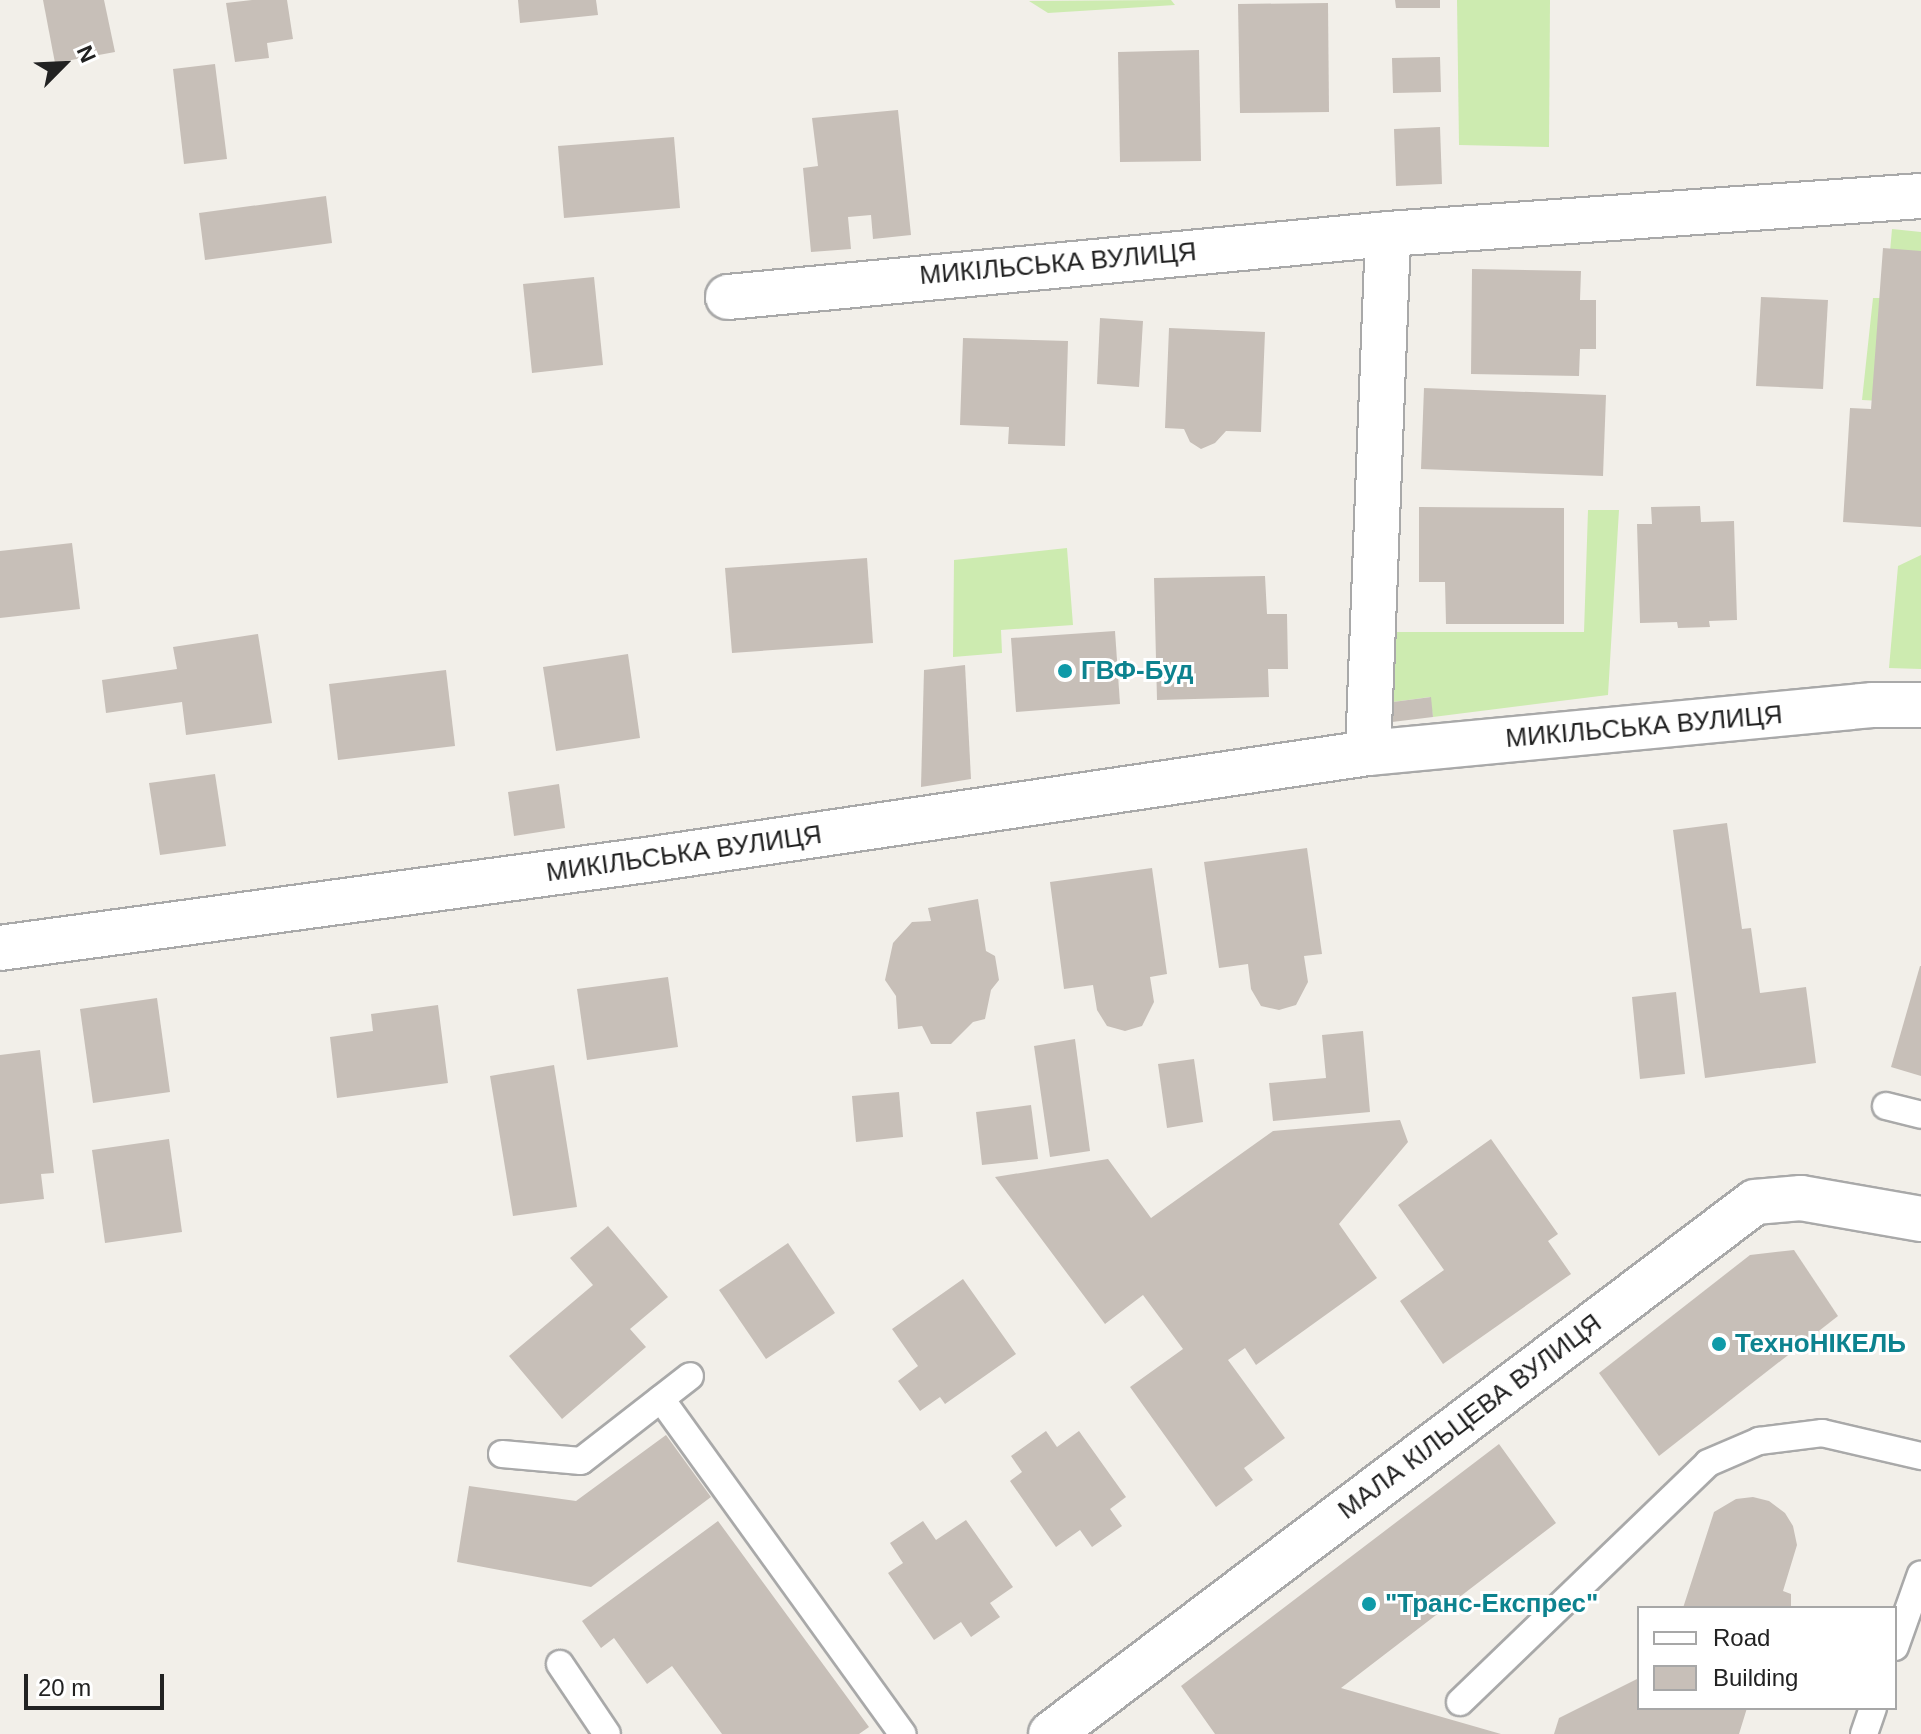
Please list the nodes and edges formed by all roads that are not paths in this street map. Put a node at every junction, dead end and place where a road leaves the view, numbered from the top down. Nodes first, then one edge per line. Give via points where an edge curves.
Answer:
1 (1921, 196) edge
2 (1388, 234) junction
3 (728, 297) dead end
4 (1921, 705) edge
5 (1368, 753) junction
6 (0, 948) edge
7 (1886, 1106) dead end
8 (1921, 1115) edge
9 (1921, 1219) edge
10 (690, 1376) dead end
11 (661, 1399) junction
12 (502, 1454) dead end
13 (1921, 1456) edge
14 (1921, 1574) edge
15 (1897, 1641) edge
16 (560, 1664) dead end
17 (1460, 1702) dead end
18 (1872, 1710) edge
19 (607, 1734) edge
20 (903, 1734) edge
21 (1051, 1734) edge
22 (1864, 1734) edge

1 - 2 street, МИКІЛЬСЬКА ВУЛИЦЯ
2 - 3 street, МИКІЛЬСЬКА ВУЛИЦЯ
2 - 5 street
4 - 5 street, МИКІЛЬСЬКА ВУЛИЦЯ
5 - 6 street, МИКІЛЬСЬКА ВУЛИЦЯ
7 - 8 lane
9 - 21 street, МАЛА КІЛЬЦЕВА ВУЛИЦЯ via 1801,1198 1755,1202
10 - 11 lane
11 - 12 lane via 581,1461
11 - 20 lane
13 - 17 lane via 1822,1433 1759,1441 1708,1463
14 - 15 lane
16 - 19 lane
18 - 22 lane

